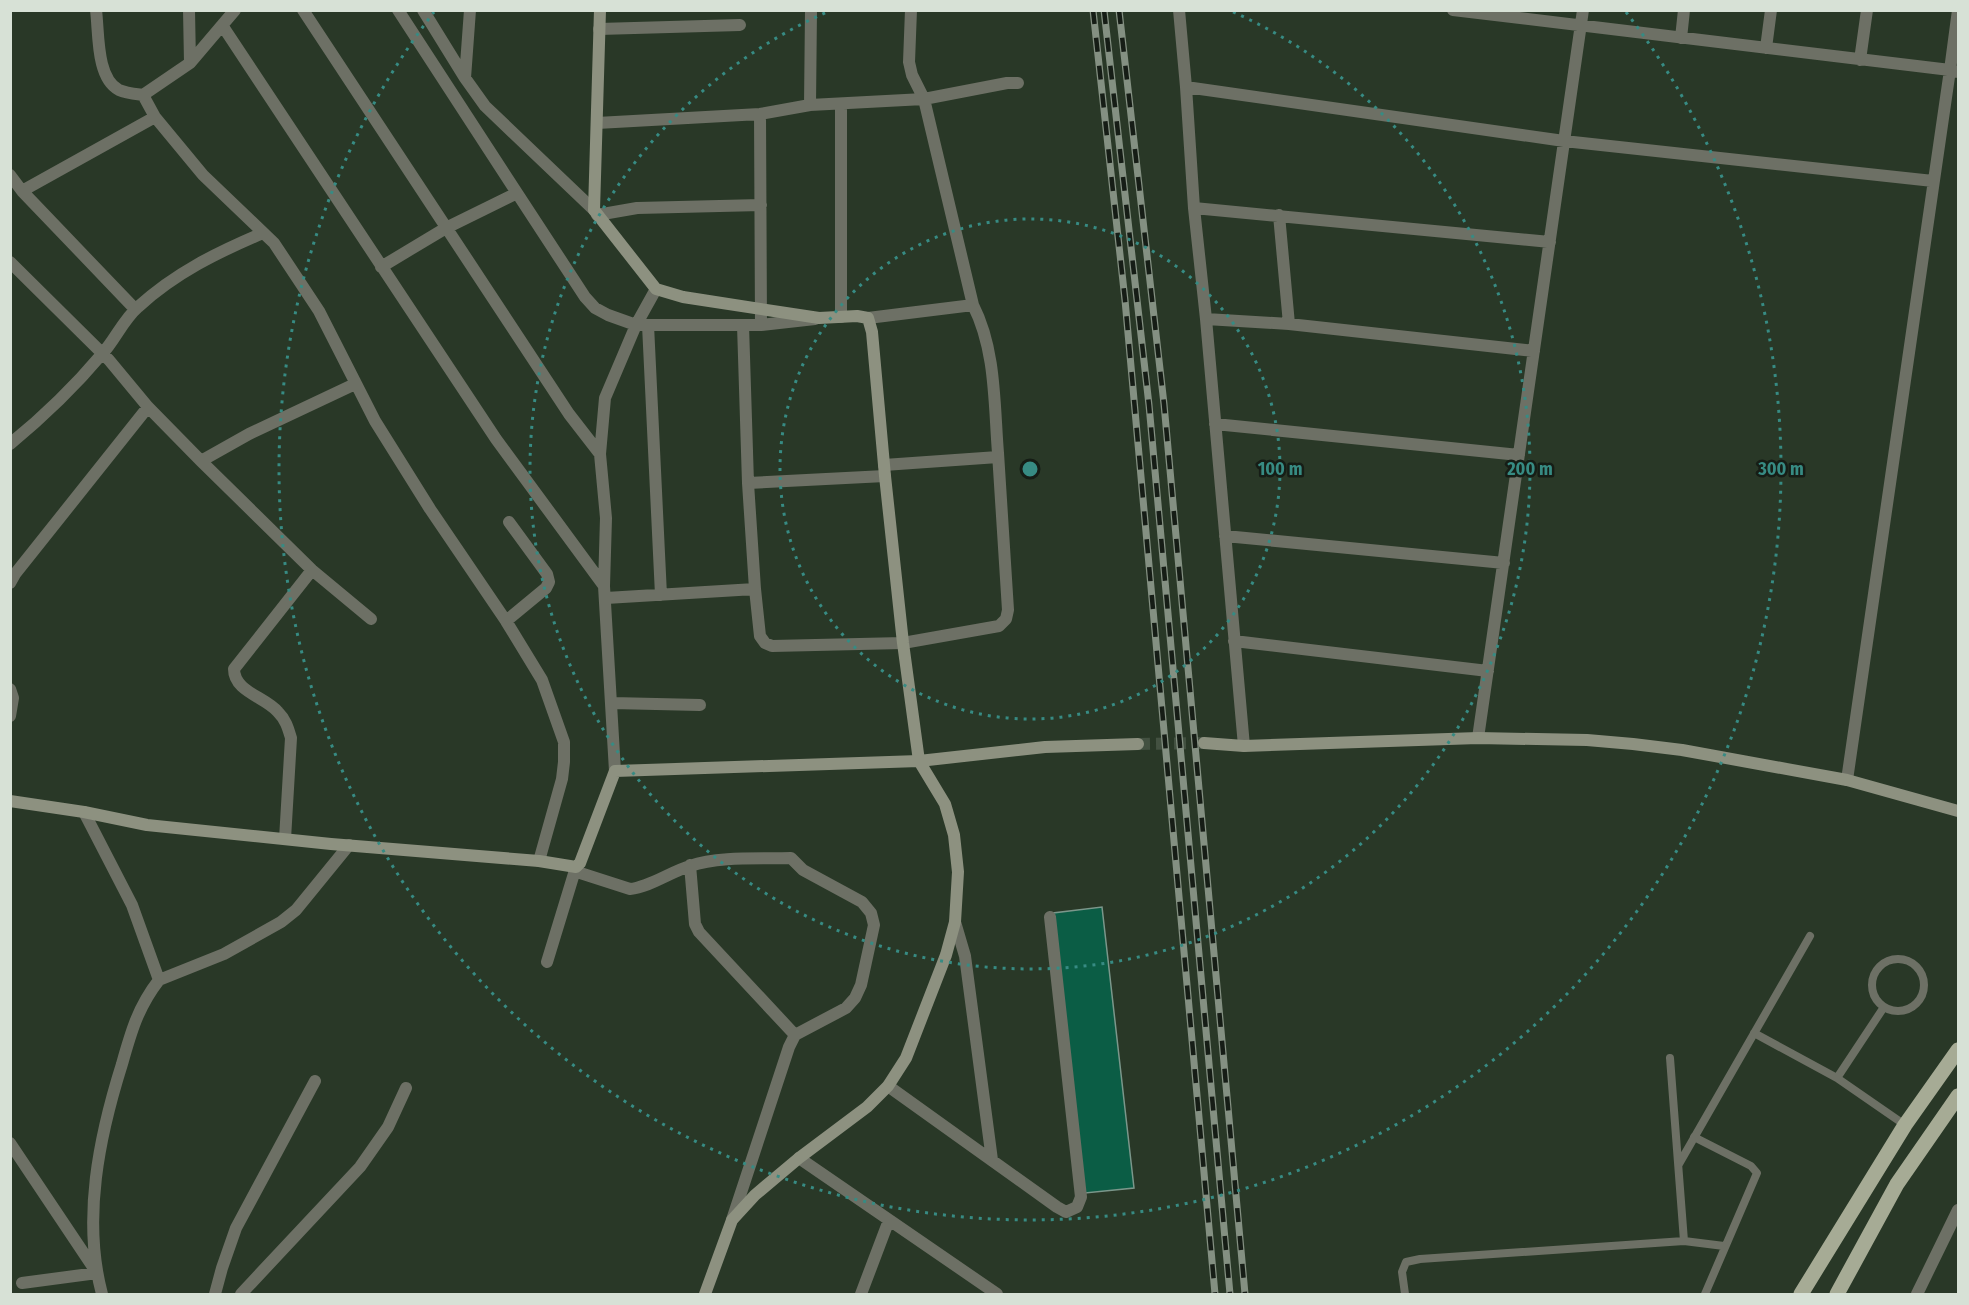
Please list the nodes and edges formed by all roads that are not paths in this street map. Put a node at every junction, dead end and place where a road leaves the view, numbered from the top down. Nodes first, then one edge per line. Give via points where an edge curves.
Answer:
1 (96, 10) edge
2 (189, 10) edge
3 (235, 10) edge
4 (303, 10) edge
5 (398, 10) edge
6 (423, 10) edge
7 (470, 10) edge
8 (600, 10) edge
9 (811, 10) edge
10 (911, 10) edge
11 (1179, 10) edge
12 (1453, 10) edge
13 (1582, 10) edge
14 (1684, 10) edge
15 (1771, 10) edge
16 (1867, 10) edge
17 (1485, 12) edge
18 (1958, 16) edge
19 (222, 25) junction
20 (740, 25) dead end
21 (1581, 26) junction
22 (599, 29) junction
23 (1681, 38) junction
24 (1766, 48) junction
25 (1860, 60) junction
26 (190, 63) junction
27 (1954, 71) edge
28 (465, 78) junction
29 (1018, 83) dead end
30 (1186, 87) junction
31 (143, 95) junction
32 (924, 99) junction
33 (810, 105) junction
34 (841, 105) junction
35 (760, 114) junction
36 (155, 117) junction
37 (597, 123) junction
38 (1564, 141) junction
39 (10, 175) edge
40 (1933, 181) junction
41 (22, 191) junction
42 (517, 193) junction
43 (761, 205) junction
44 (1194, 208) junction
45 (596, 213) junction
46 (1279, 215) junction
47 (446, 228) junction
48 (263, 233) junction
49 (1550, 242) junction
50 (10, 262) edge
51 (381, 267) junction
52 (656, 289) junction
53 (973, 305) junction
54 (135, 309) junction
55 (761, 310) junction
56 (841, 317) junction
57 (819, 318) junction
58 (868, 318) junction
59 (1206, 319) junction
60 (1289, 324) junction
61 (642, 325) junction
62 (743, 325) junction
63 (761, 325) junction
64 (1534, 351) junction
65 (103, 354) junction
66 (355, 384) junction
67 (148, 407) junction
68 (1215, 424) junction
69 (10, 444) edge
70 (600, 454) junction
71 (1519, 455) junction
72 (998, 457) junction
73 (201, 461) junction
74 (884, 471) junction
75 (748, 483) junction
76 (509, 522) dead end
77 (1225, 536) junction
78 (1504, 563) junction
79 (312, 570) junction
80 (10, 583) edge
81 (755, 589) junction
82 (605, 592) junction
83 (661, 595) junction
84 (371, 619) dead end
85 (506, 621) junction
86 (1234, 641) junction
87 (903, 643) junction
88 (1488, 671) junction
89 (10, 689) edge
90 (612, 703) junction
91 (700, 705) dead end
92 (10, 716) edge
93 (1478, 738) junction
94 (1204, 743) tunnel mouth
95 (1138, 744) tunnel mouth
96 (1244, 746) junction
97 (919, 761) junction
98 (615, 771) junction
99 (1847, 780) junction
100 (10, 801) edge
101 (84, 812) junction
102 (1959, 812) edge
103 (285, 839) junction
104 (349, 845) junction
105 (539, 861) junction
106 (690, 865) junction
107 (575, 869) junction
108 (1050, 917) dead end
109 (955, 922) junction
110 (1810, 936) dead end
111 (547, 962) dead end
112 (159, 980) junction
113 (1884, 1007) junction
114 (1754, 1033) junction
115 (795, 1035) junction
116 (1959, 1050) edge
117 (1670, 1058) dead end
118 (1837, 1078) junction
119 (315, 1081) dead end
120 (888, 1086) junction
121 (406, 1088) dead end
122 (1959, 1096) edge
123 (1905, 1125) junction
124 (1694, 1137) junction
125 (10, 1143) edge
126 (799, 1158) junction
127 (992, 1160) junction
128 (1678, 1164) junction
129 (1957, 1215) edge
130 (732, 1220) junction
131 (889, 1220) junction
132 (1684, 1241) junction
133 (1724, 1246) junction
134 (97, 1274) junction
135 (22, 1283) dead end
136 (102, 1294) edge
137 (215, 1294) edge
138 (241, 1294) edge
139 (705, 1294) edge
140 (861, 1294) edge
141 (997, 1294) edge
142 (1405, 1294) edge
143 (1705, 1294) edge
144 (1801, 1294) edge
145 (1838, 1294) edge
146 (1917, 1294) edge

1 - 31 street via 103,71 119,90
2 - 26 street
3 - 19 street
4 - 47 street
5 - 42 street
6 - 28 street
7 - 28 street
8 - 22 street
9 - 33 street
10 - 32 street via 909,62
11 - 30 street
12 - 17 street
13 - 21 street
14 - 23 street
15 - 24 street
16 - 25 street
17 - 21 street
18 - 27 street
19 - 26 street
19 - 51 street
20 - 22 street
21 - 23 street
21 - 38 street
22 - 37 street
23 - 24 street
24 - 25 street
25 - 27 street
26 - 31 street
27 - 40 street
28 - 45 street via 485,106
29 - 32 street
30 - 38 street
30 - 44 street
31 - 36 street
32 - 34 street
32 - 53 street
33 - 34 street
33 - 35 street
34 - 56 street
35 - 37 street
35 - 43 street
36 - 41 street
36 - 48 street via 203,175
37 - 45 street
38 - 40 street
38 - 49 street
39 - 41 street
40 - 99 street
41 - 54 street
42 - 47 street
42 - 61 street via 595,308
43 - 45 street
43 - 55 street
44 - 46 street
44 - 59 street
45 - 52 street
46 - 49 street
46 - 60 street
47 - 51 street
47 - 70 street via 569,414
48 - 54 street via 195,265
48 - 66 street via 274,243 319,311
49 - 64 street
50 - 65 street
51 - 82 street
52 - 55 street
52 - 61 street
53 - 58 street
53 - 72 street via 987,339
54 - 65 street
55 - 57 street
55 - 63 street
56 - 57 street
56 - 58 street
57 - 63 street
58 - 74 street
59 - 60 street
59 - 68 street
60 - 64 street
61 - 62 street
61 - 70 street via 605,398
61 - 83 street
62 - 63 street
62 - 75 street
64 - 71 street
65 - 67 street
65 - 69 street
66 - 73 street
66 - 85 street via 430,509
67 - 73 street
67 - 80 street
68 - 71 street
68 - 77 street
70 - 82 street via 606,518
71 - 78 street
72 - 74 street
72 - 87 street via 1006,619 999,626
73 - 79 street
74 - 75 street
74 - 87 street
75 - 81 street
76 - 85 street via 549,582
77 - 78 street
77 - 86 street
78 - 88 street
79 - 84 street
79 - 103 street via 234,669 238,684 277,710 287,723 291,738
81 - 83 street
81 - 87 street via 760,636 771,646
82 - 83 street
82 - 90 street
85 - 105 street via 542,680 564,742 562,779
86 - 88 street
86 - 96 street
87 - 97 street
88 - 93 street
89 - 92 street
90 - 91 street
90 - 98 street
93 - 96 street
93 - 99 street via 1633,744
94 - 96 street
95 - 97 street via 1045,747
97 - 98 street
97 - 109 street via 945,804 954,835 958,872
98 - 107 street
99 - 102 street
100 - 101 street
101 - 103 street via 147,825
101 - 112 street via 132,905
103 - 104 street
104 - 105 street
104 - 112 street via 296,910 281,922 224,954
105 - 107 street
106 - 107 street via 630,889
106 - 115 street via 699,932
106 - 115 street via 791,858 802,870 862,902 871,913 874,925 855,998 846,1008
107 - 111 street
108 - 127 street via 1081,1197 1077,1207 1066,1212 1057,1208
109 - 120 street via 946,956 906,1058
109 - 127 street via 965,956
110 - 114 lane
112 - 134 street via 137,1014 102,1140 94,1211
113 - 113 lane via 1872,984 1879,968 1894,960 1918,968 1924,984 1915,1005 1900,1011
113 - 118 lane
114 - 118 lane
114 - 124 lane
115 - 130 street
116 - 123 main road
117 - 128 lane
118 - 123 lane
119 - 137 street via 236,1228
120 - 126 street via 867,1107
120 - 127 street
121 - 138 street via 388,1126 360,1167
122 - 145 main road via 1897,1184
123 - 144 main road
124 - 128 lane
124 - 133 lane via 1751,1166 1756,1173
125 - 134 street
126 - 130 street
126 - 131 street
128 - 132 lane
129 - 146 street
130 - 139 street
131 - 140 street
131 - 141 street
132 - 133 lane
132 - 142 lane via 1420,1259 1406,1262 1402,1272
133 - 143 lane
134 - 135 street
134 - 136 street

